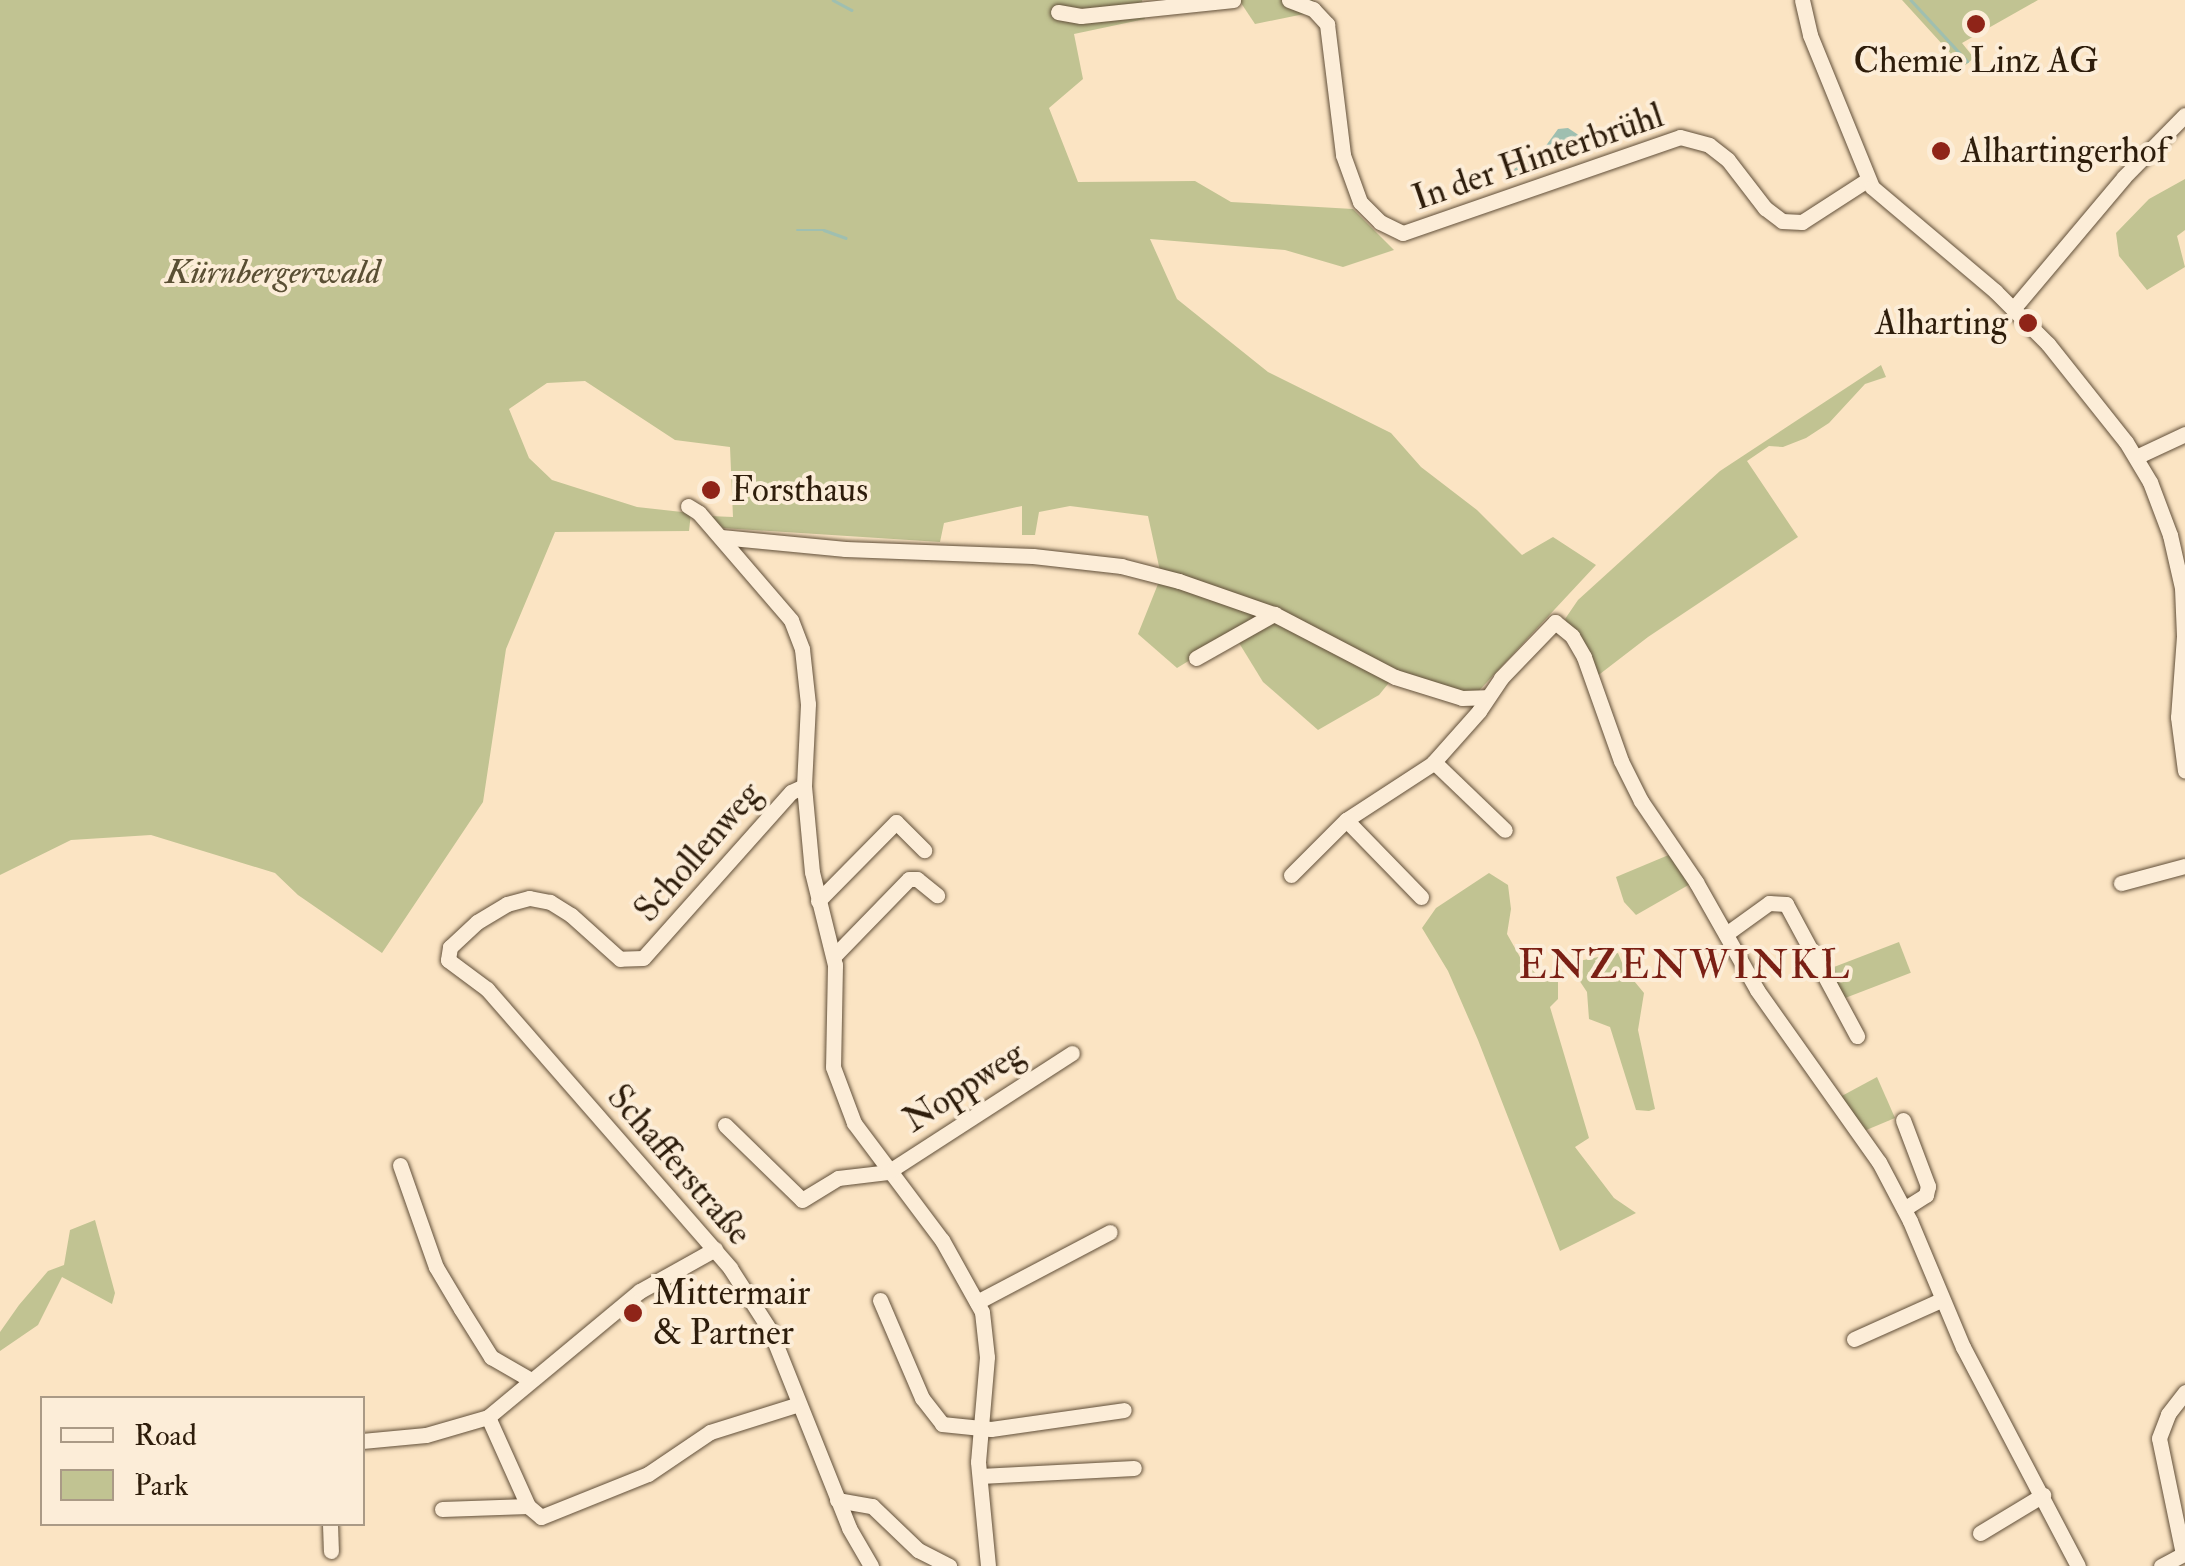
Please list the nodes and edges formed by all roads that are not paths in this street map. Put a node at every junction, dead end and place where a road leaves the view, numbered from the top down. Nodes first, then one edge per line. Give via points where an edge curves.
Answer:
1 (1233, 0) edge
2 (1288, 0) edge
3 (1802, 0) edge
4 (1058, 12) dead end
5 (2185, 116) edge
6 (1868, 180) junction
7 (2013, 308) junction
8 (2185, 434) edge
9 (2136, 457) junction
10 (688, 506) dead end
11 (2180, 533) edge
12 (721, 537) junction
13 (1274, 614) junction
14 (1196, 658) dead end
15 (1485, 697) junction
16 (1434, 762) junction
17 (2185, 772) edge
18 (804, 786) junction
19 (1346, 820) junction
20 (1505, 830) dead end
21 (924, 850) dead end
22 (2185, 866) edge
23 (1290, 875) dead end
24 (2121, 883) dead end
25 (937, 895) dead end
26 (1421, 897) dead end
27 (818, 901) junction
28 (1726, 934) junction
29 (834, 956) junction
30 (448, 960) joint
31 (1857, 1036) dead end
32 (1072, 1054) dead end
33 (1902, 1120) dead end
34 (725, 1125) dead end
35 (400, 1165) dead end
36 (888, 1172) junction
37 (1904, 1209) junction
38 (1110, 1232) dead end
39 (715, 1250) junction
40 (880, 1300) dead end
41 (1942, 1300) junction
42 (977, 1302) junction
43 (1854, 1338) dead end
44 (531, 1380) junction
45 (2185, 1392) edge
46 (799, 1404) junction
47 (1124, 1410) dead end
48 (488, 1417) junction
49 (980, 1429) junction
50 (365, 1441) edge
51 (1134, 1468) dead end
52 (980, 1476) junction
53 (2042, 1495) junction
54 (837, 1500) junction
55 (528, 1506) junction
56 (442, 1509) dead end
57 (330, 1526) edge
58 (1980, 1532) dead end
59 (331, 1551) dead end
60 (2184, 1554) edge
61 (871, 1566) edge
62 (949, 1566) edge
63 (988, 1566) edge
64 (2078, 1566) edge
65 (2160, 1566) edge

1 - 4 street via 1081,16
2 - 6 street, In der Hinterbrühl via 1313,9 1328,24 1343,155 1360,202 1404,234 1680,138 1709,145 1765,208 1791,224
3 - 6 street
5 - 7 street
6 - 7 street via 1892,208
7 - 9 street
8 - 9 street
9 - 11 street
10 - 12 street
11 - 17 street via 2178,717
12 - 13 street via 1076,560 1179,580
12 - 18 street via 791,620 802,649 808,704
13 - 14 street
13 - 15 street via 1394,677 1462,698
15 - 16 street
15 - 28 street via 1555,622 1572,636 1641,801
16 - 19 street
16 - 20 street
18 - 27 street
18 - 30 street, Schollenweg via 791,792 642,958 620,959 571,914 529,898 476,922 450,947
19 - 23 street
19 - 26 street
21 - 27 street via 896,822
22 - 24 street
25 - 29 street via 910,879
27 - 29 street
28 - 31 street via 1768,903 1786,904
28 - 37 street
29 - 36 street via 834,1067 854,1123
30 - 39 street, Schafferstraße via 487,989
32 - 36 street, Noppweg
33 - 37 street via 1928,1186 1926,1195
34 - 36 street via 802,1200 838,1178
35 - 44 street via 436,1267 461,1309 491,1356
36 - 42 street via 942,1240
37 - 41 street
38 - 42 street
39 - 44 street via 640,1291
39 - 46 street, Schafferstraße via 764,1320
40 - 49 street via 936,1419
41 - 43 street
41 - 53 street
42 - 49 street via 987,1357
44 - 48 street
45 - 60 street via 2158,1438
46 - 54 street, Schafferstraße
46 - 55 street via 710,1432 648,1474 541,1518
47 - 49 street
48 - 50 street via 426,1435
48 - 55 street
49 - 52 street
51 - 52 street
52 - 63 street
53 - 58 street
53 - 64 street
54 - 61 street, Schafferstraße
54 - 62 street via 872,1506 918,1550
55 - 56 street
57 - 59 street
60 - 65 street

